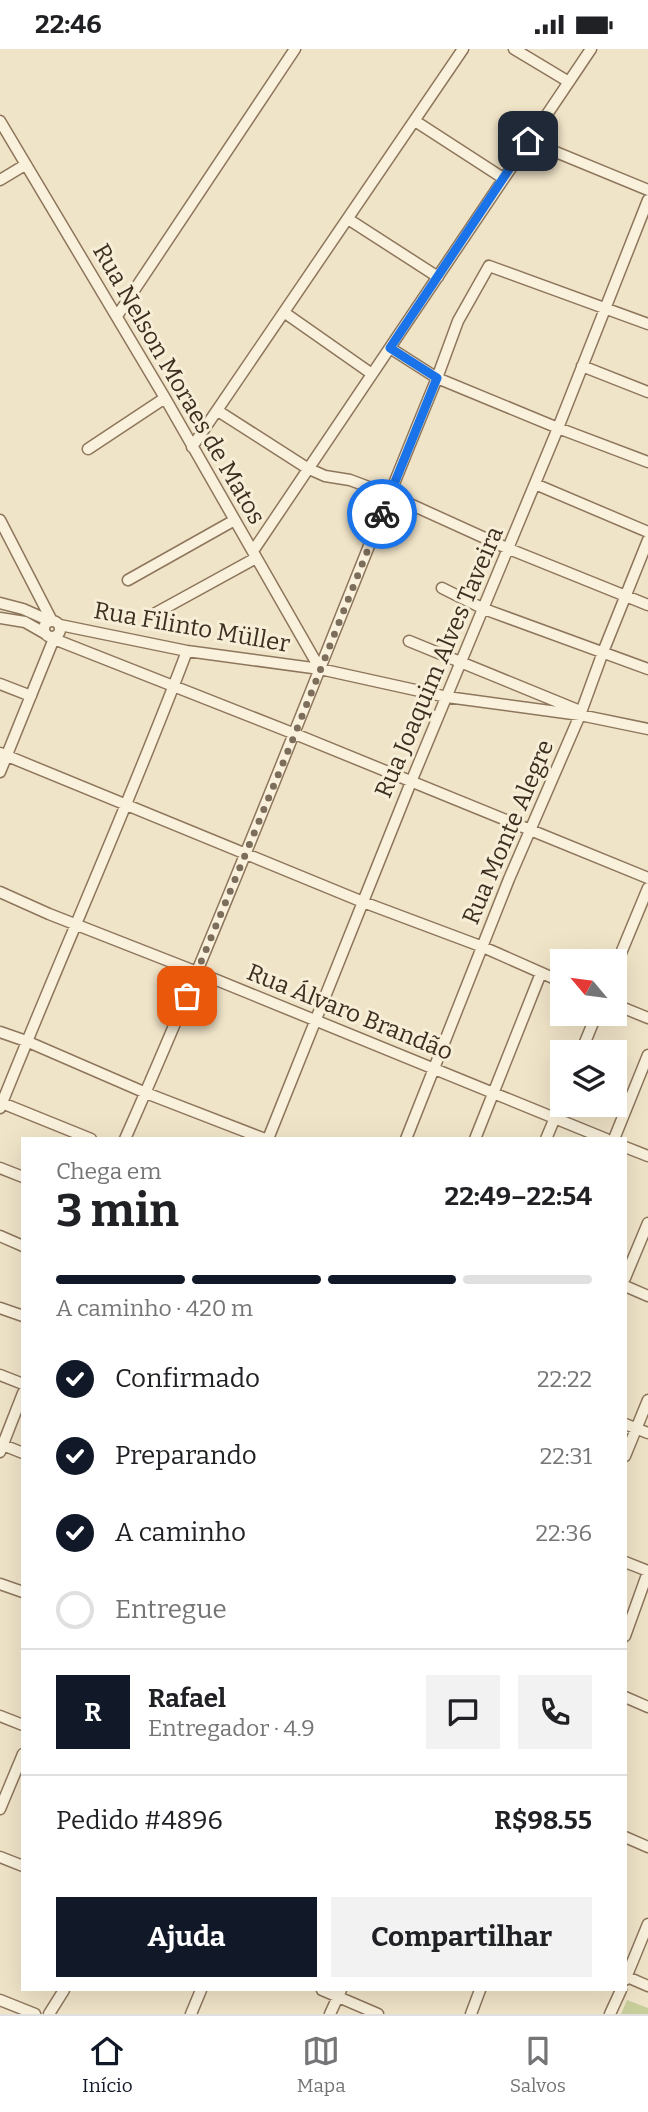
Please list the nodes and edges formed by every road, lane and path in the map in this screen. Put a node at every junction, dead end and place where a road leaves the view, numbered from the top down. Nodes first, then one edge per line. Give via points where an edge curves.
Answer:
1 (295, 49) edge
2 (463, 49) edge
3 (514, 49) edge
4 (591, 49) edge
5 (569, 82) junction
6 (0, 121) edge
7 (415, 121) junction
8 (528, 141) junction
9 (25, 165) junction
10 (503, 178) junction
11 (0, 179) edge
12 (648, 190) edge
13 (648, 200) edge
14 (348, 219) junction
15 (438, 277) junction
16 (605, 307) junction
17 (285, 313) junction
18 (117, 316) junction
19 (648, 324) edge
20 (390, 348) junction
21 (582, 366) junction
22 (372, 374) junction
23 (437, 378) junction
24 (648, 392) edge
25 (165, 397) junction
26 (218, 411) junction
27 (558, 428) junction
28 (192, 447) junction
29 (88, 449) dead end
30 (648, 462) edge
31 (307, 468) junction
32 (535, 484) junction
33 (390, 495) junction
34 (0, 520) edge
35 (233, 521) junction
36 (648, 532) edge
37 (648, 540) edge
38 (509, 549) junction
39 (254, 554) junction
40 (128, 580) dead end
41 (442, 588) dead end
42 (624, 597) junction
43 (0, 603) edge
44 (648, 605) edge
45 (484, 609) junction
46 (154, 614) dead end
47 (0, 618) edge
48 (54, 622) junction
49 (52, 636) junction
50 (409, 641) dead end
51 (187, 651) junction
52 (603, 652) junction
53 (461, 663) junction
54 (648, 669) edge
55 (320, 670) junction
56 (0, 684) edge
57 (174, 687) junction
58 (31, 696) junction
59 (447, 698) junction
60 (581, 713) junction
61 (648, 729) edge
62 (295, 734) junction
63 (4, 754) edge
64 (0, 772) edge
65 (411, 782) junction
66 (126, 806) junction
67 (530, 831) junction
68 (246, 852) junction
69 (648, 878) edge
70 (648, 888) edge
71 (0, 891) edge
72 (363, 902) junction
73 (76, 925) junction
74 (483, 947) junction
75 (623, 949) edge
76 (197, 972) junction
77 (541, 974) junction
78 (550, 977) edge
79 (627, 1009) edge
80 (648, 1018) edge
81 (316, 1020) junction
82 (0, 1031) edge
83 (26, 1041) junction
84 (648, 1055) edge
85 (434, 1069) junction
86 (493, 1093) junction
87 (146, 1094) junction
88 (1, 1105) edge
89 (550, 1115) edge
90 (555, 1117) joint
91 (87, 1137) edge
92 (126, 1137) edge
93 (262, 1137) edge
94 (268, 1137) edge
95 (407, 1137) edge
96 (476, 1137) edge
97 (547, 1137) edge
98 (601, 1137) edge
99 (615, 1137) edge
100 (627, 1148) edge
101 (648, 1156) edge
102 (0, 1168) edge
103 (21, 1176) edge
104 (648, 1223) edge
105 (0, 1236) edge
106 (21, 1245) edge
107 (627, 1273) edge
108 (627, 1287) edge
109 (648, 1296) edge
110 (0, 1308) edge
111 (21, 1315) edge
112 (0, 1375) edge
113 (21, 1383) edge
114 (21, 1397) edge
115 (648, 1400) edge
116 (627, 1425) edge
117 (636, 1428) junction
118 (648, 1433) edge
119 (1, 1449) edge
120 (627, 1451) edge
121 (21, 1453) edge
122 (627, 1563) edge
123 (648, 1572) edge
124 (0, 1584) edge
125 (21, 1591) edge
126 (627, 1630) edge
127 (627, 1698) edge
128 (648, 1707) edge
129 (0, 1716) edge
130 (21, 1724) edge
131 (21, 1759) edge
132 (0, 1809) edge
133 (627, 1838) edge
134 (648, 1847) edge
135 (0, 1857) edge
136 (21, 1865) edge
137 (648, 1924) edge
138 (627, 1973) edge
139 (627, 1979) edge
140 (648, 1986) edge
141 (63, 1991) edge
142 (201, 1991) edge
143 (480, 1991) edge
144 (621, 1991) edge
145 (340, 1993) edge
146 (0, 2000) edge
147 (34, 2014) edge
148 (49, 2014) edge
149 (191, 2014) edge
150 (330, 2014) edge
151 (378, 2014) edge
152 (471, 2014) edge
153 (610, 2014) edge

1 - 18 street
2 - 7 street
3 - 5 street
4 - 5 street
5 - 8 street
6 - 9 street, Rua Nelson Moraes de Matos
7 - 10 street
7 - 14 street
8 - 10 street
8 - 12 street
9 - 11 street
9 - 18 street, Rua Nelson Moraes de Matos
10 - 15 street
13 - 16 street, Rua Joaquim Alves Taveira
14 - 15 street
14 - 17 street
15 - 20 street
16 - 19 street
16 - 21 street, Rua Joaquim Alves Taveira
16 - 23 street via 489,266 458,321
17 - 22 street
17 - 26 street
18 - 25 street, Rua Nelson Moraes de Matos
20 - 22 street
20 - 23 street
21 - 24 street
21 - 27 street, Rua Joaquim Alves Taveira
22 - 31 street
23 - 27 street
23 - 33 street
25 - 28 street, Rua Nelson Moraes de Matos
25 - 29 street
26 - 28 street
26 - 31 street
27 - 30 street
27 - 32 street, Rua Joaquim Alves Taveira
28 - 35 street, Rua Nelson Moraes de Matos
31 - 33 street
31 - 39 street
32 - 36 street
32 - 38 street, Rua Joaquim Alves Taveira
33 - 38 street
33 - 55 street
34 - 48 street
35 - 39 street, Rua Nelson Moraes de Matos
35 - 40 street
37 - 42 street, Rua Monte Alegre
38 - 42 street
38 - 45 street, Rua Joaquim Alves Taveira
39 - 46 street
39 - 55 street, Rua Nelson Moraes de Matos
41 - 45 street
42 - 44 street
42 - 52 street, Rua Monte Alegre
43 - 48 street, Rua Filinto Müller
45 - 52 street
45 - 53 street, Rua Joaquim Alves Taveira
47 - 49 street via 25,622
48 - 49 street via 59,633
48 - 51 street, Rua Filinto Müller
49 - 57 street
49 - 58 street
50 - 53 street
51 - 55 street, Rua Filinto Müller
51 - 57 street
52 - 54 street
52 - 60 street, Rua Monte Alegre
53 - 59 street, Rua Joaquim Alves Taveira
53 - 60 street
55 - 59 street, Rua Filinto Müller
55 - 62 street
56 - 58 street
57 - 62 street
57 - 66 street
58 - 63 street
59 - 60 street, Rua Filinto Müller
59 - 65 street, Rua Joaquim Alves Taveira
60 - 61 street, Rua Filinto Müller
60 - 67 street, Rua Monte Alegre
62 - 65 street
62 - 68 street
63 - 64 street
63 - 66 street
65 - 67 street
65 - 72 street, Rua Joaquim Alves Taveira
66 - 68 street
66 - 73 street
67 - 69 street
67 - 74 street, Rua Monte Alegre
68 - 72 street
68 - 76 street
70 - 75 street
71 - 73 street, Rua Álvaro Brandão
72 - 74 street
72 - 81 street, Rua Joaquim Alves Taveira
73 - 76 street, Rua Álvaro Brandão
73 - 83 street
74 - 77 street
74 - 85 street, Rua Monte Alegre
76 - 81 street, Rua Álvaro Brandão
76 - 87 street
77 - 78 street
77 - 86 street
79 - 80 street
81 - 85 street, Rua Álvaro Brandão
81 - 94 street, Rua Joaquim Alves Taveira
82 - 83 street
83 - 87 street
83 - 88 street
84 - 99 street
85 - 86 street, Rua Álvaro Brandão
85 - 95 street, Rua Monte Alegre
86 - 89 street, Rua Álvaro Brandão
86 - 96 street
87 - 92 street
87 - 93 street
88 - 91 street
90 - 97 street
90 - 98 street, Rua Álvaro Brandão
100 - 101 street
102 - 103 street
104 - 107 street
105 - 106 street
108 - 109 street
110 - 111 street
112 - 113 street
114 - 119 street
115 - 117 street
116 - 117 street
117 - 118 street
117 - 120 street
119 - 121 street
122 - 123 street
123 - 126 street
124 - 125 street
127 - 128 street
129 - 130 street
131 - 132 street
133 - 134 street
135 - 136 street
137 - 138 street
139 - 140 street
141 - 148 street
142 - 149 street
143 - 152 street
144 - 153 street
145 - 150 street
145 - 151 street
146 - 147 street

